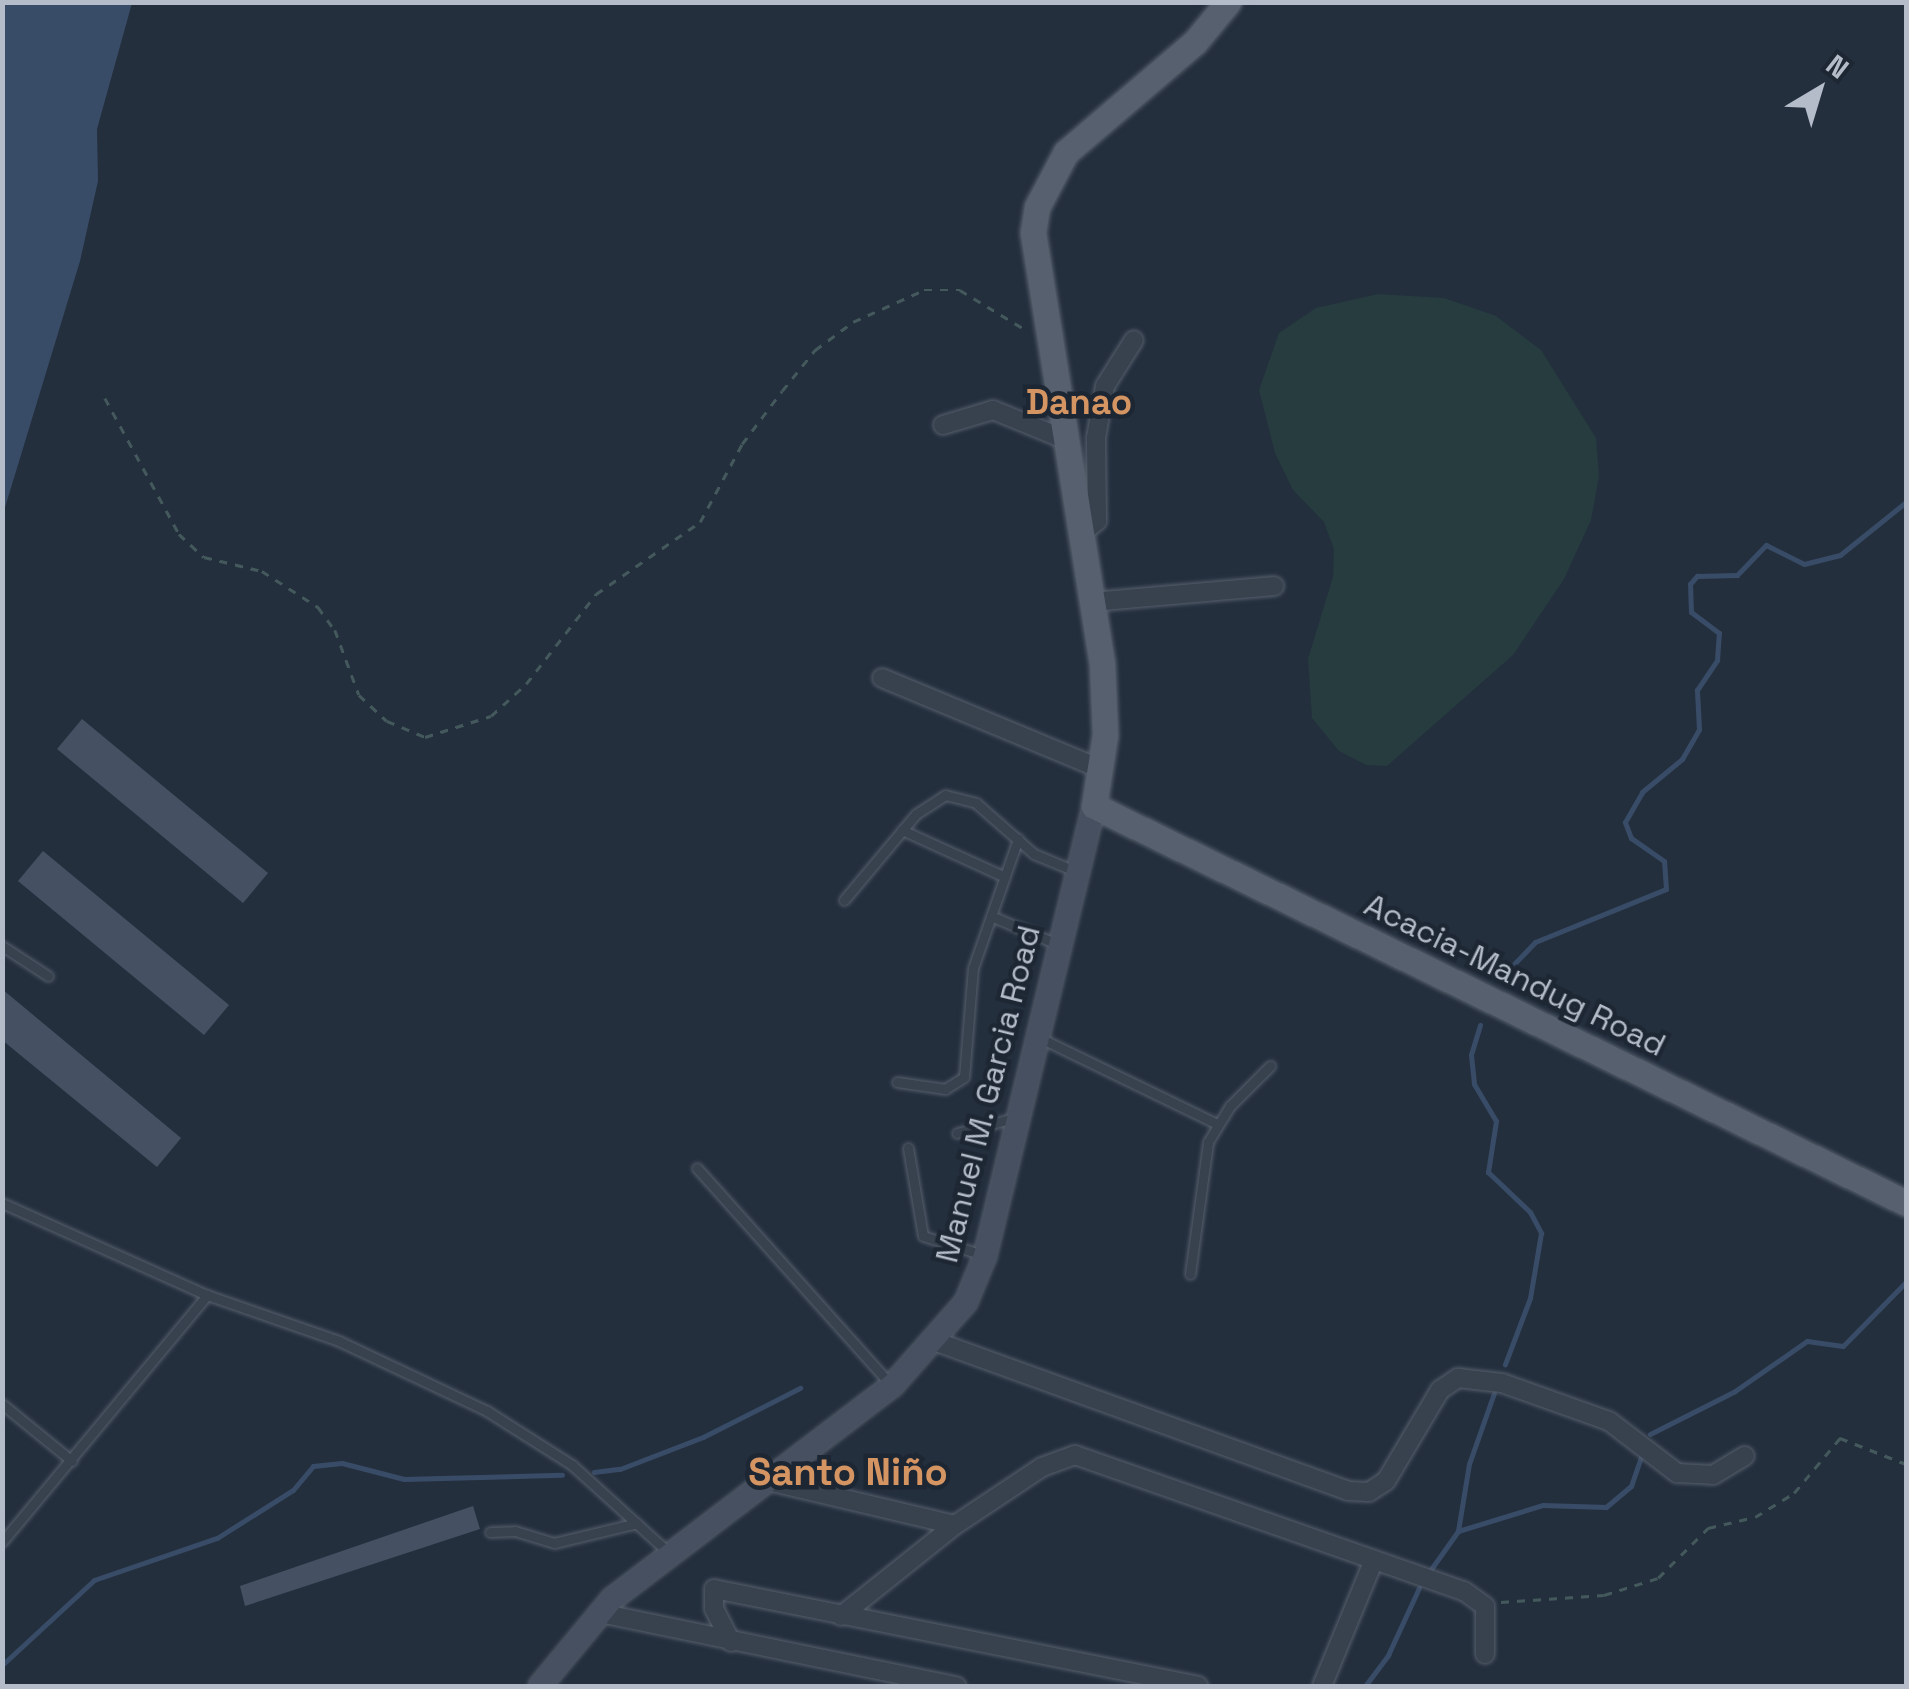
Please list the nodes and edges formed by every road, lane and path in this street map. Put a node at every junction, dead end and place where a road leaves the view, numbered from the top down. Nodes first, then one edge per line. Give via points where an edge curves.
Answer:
1 (1228, 2) edge
2 (1134, 340) dead end
3 (1047, 347) junction
4 (105, 398) dead end
5 (943, 425) dead end
6 (1064, 439) junction
7 (1081, 534) junction
8 (1274, 586) dead end
9 (1092, 602) junction
10 (882, 678) dead end
11 (1101, 769) junction
12 (1094, 806) junction
13 (902, 830) junction
14 (1018, 840) junction
15 (1077, 872) junction
16 (1004, 877) junction
17 (844, 900) dead end
18 (990, 916) junction
19 (1059, 945) junction
20 (2, 946) edge
21 (48, 976) dead end
22 (1037, 1037) junction
23 (1270, 1066) dead end
24 (897, 1082) dead end
25 (1018, 1117) junction
26 (1217, 1124) junction
27 (957, 1133) dead end
28 (908, 1148) dead end
29 (698, 1168) dead end
30 (2, 1204) edge
31 (1906, 1204) edge
32 (985, 1256) junction
33 (1190, 1274) dead end
34 (208, 1294) junction
35 (937, 1342) junction
36 (892, 1386) junction
37 (2, 1404) edge
38 (1745, 1456) dead end
39 (72, 1461) junction
40 (1906, 1464) edge
41 (764, 1480) junction
42 (637, 1523) junction
43 (955, 1525) junction
44 (490, 1532) dead end
45 (2, 1542) edge
46 (668, 1553) junction
47 (1374, 1562) junction
48 (1485, 1606) junction
49 (600, 1613) junction
50 (840, 1616) junction
51 (731, 1642) junction
52 (1485, 1654) dead end
53 (540, 1686) edge
54 (956, 1686) edge
55 (1198, 1686) edge
56 (1322, 1686) edge

1 - 3 main road via 1195,42 1085,132 1050,177 1033,232
2 - 7 street via 1105,386 1096,438 1097,521
3 - 4 path via 960,290 924,290 853,322 815,350 772,404 700,522 596,594 526,684 491,716 425,738 387,721 359,695 335,630 318,607 262,570 204,558 178,534
3 - 6 main road
5 - 6 street via 993,410
6 - 7 main road
7 - 9 main road
8 - 9 street
9 - 11 main road via 1106,705
10 - 11 street
11 - 12 main road
12 - 15 main road, Manuel M. Garcia Road
12 - 31 main road, Acacia-Mandug Road
13 - 14 lane via 929,802 958,796
13 - 16 lane
13 - 17 lane
14 - 15 lane via 1046,861
14 - 16 lane
15 - 19 main road, Manuel M. Garcia Road
16 - 18 lane
18 - 19 lane
18 - 24 lane via 967,998 964,1077 945,1089
19 - 22 main road, Manuel M. Garcia Road
20 - 21 lane
22 - 25 main road, Manuel M. Garcia Road
22 - 26 lane
23 - 26 lane
25 - 27 lane
25 - 32 main road, Manuel M. Garcia Road
26 - 33 lane via 1202,1163
28 - 32 lane via 924,1236
29 - 36 lane
30 - 34 lane
32 - 35 main road, Manuel M. Garcia Road via 966,1302
34 - 39 lane
34 - 42 lane via 283,1317 487,1411 572,1465
35 - 36 main road, Manuel M. Garcia Road
35 - 38 street via 1348,1491 1369,1492 1386,1481 1440,1390 1458,1378 1502,1383 1610,1421 1678,1473 1713,1474
36 - 41 main road, Manuel M. Garcia Road
37 - 39 lane
39 - 45 lane
40 - 48 path via 1840,1438 1794,1493 1755,1518 1708,1528 1658,1578 1626,1592
41 - 43 street
41 - 46 main road, Manuel M. Garcia Road
42 - 44 lane via 554,1543 515,1530
42 - 46 lane
43 - 47 street via 1042,1468 1074,1456
43 - 50 street
46 - 49 main road, Manuel M. Garcia Road
47 - 48 street via 1464,1591
47 - 56 street
48 - 52 street
49 - 51 street
49 - 53 main road, Manuel M. Garcia Road
50 - 51 street via 714,1589 714,1608
50 - 55 street
51 - 54 street

